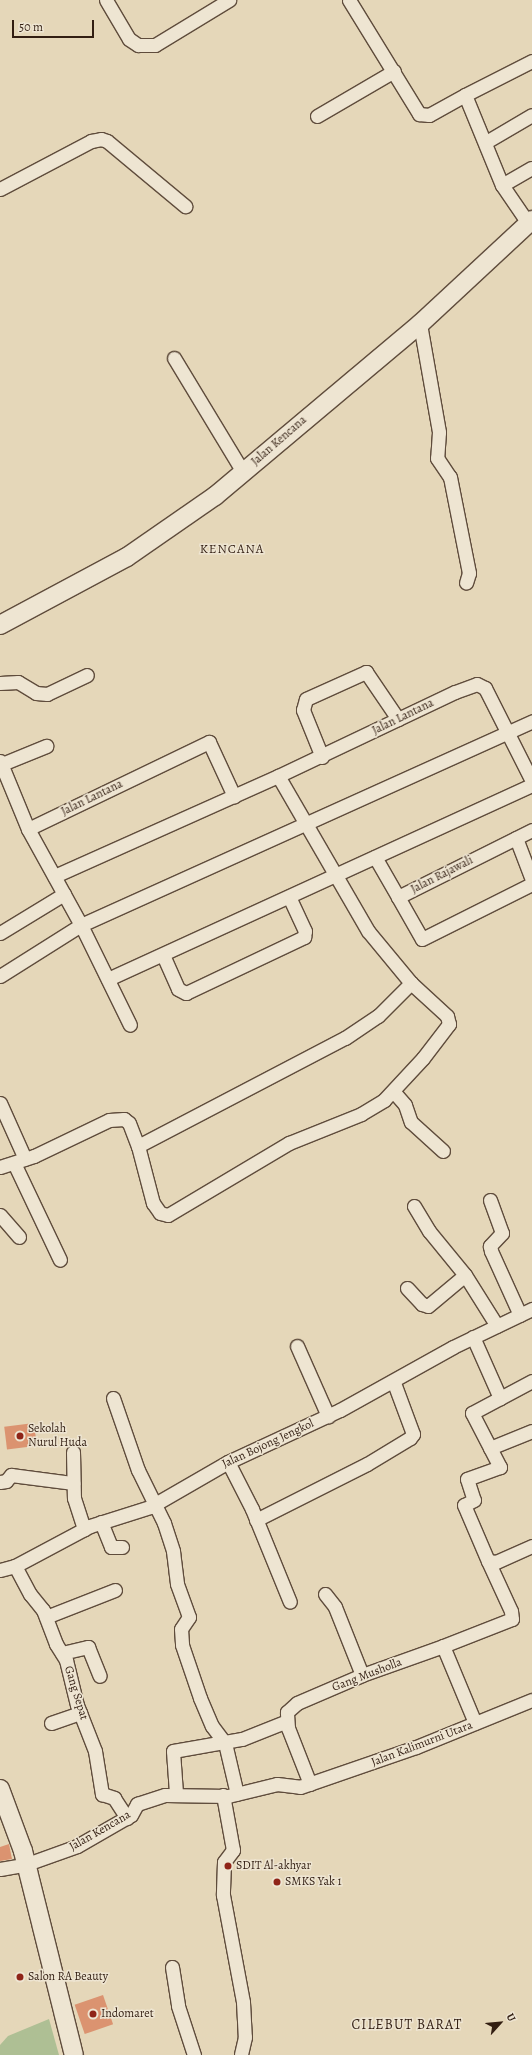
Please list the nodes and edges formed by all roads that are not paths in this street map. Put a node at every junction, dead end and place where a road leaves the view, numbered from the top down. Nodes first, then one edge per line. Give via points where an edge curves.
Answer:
1 (106, 0) edge
2 (229, 0) edge
3 (349, 0) edge
4 (532, 61) edge
5 (394, 71) junction
6 (465, 95) junction
7 (532, 115) edge
8 (318, 116) dead end
9 (486, 142) junction
10 (532, 168) edge
11 (502, 185) junction
12 (0, 189) edge
13 (185, 206) dead end
14 (530, 222) edge
15 (420, 324) junction
16 (174, 358) dead end
17 (243, 472) junction
18 (466, 582) dead end
19 (0, 625) edge
20 (87, 675) dead end
21 (0, 683) edge
22 (398, 720) junction
23 (532, 721) edge
24 (506, 733) junction
25 (46, 746) dead end
26 (322, 757) junction
27 (1, 762) edge
28 (278, 776) junction
29 (532, 781) edge
30 (532, 785) edge
31 (234, 796) junction
32 (304, 824) junction
33 (28, 829) junction
34 (532, 830) edge
35 (516, 838) junction
36 (374, 857) junction
37 (54, 876) junction
38 (335, 876) junction
39 (532, 880) edge
40 (532, 884) edge
41 (64, 894) junction
42 (289, 897) junction
43 (398, 897) junction
44 (81, 925) junction
45 (0, 933) edge
46 (163, 956) junction
47 (0, 976) edge
48 (108, 979) junction
49 (411, 984) junction
50 (130, 1025) dead end
51 (393, 1091) junction
52 (0, 1103) edge
53 (138, 1146) junction
54 (442, 1151) dead end
55 (19, 1161) junction
56 (0, 1167) edge
57 (490, 1200) dead end
58 (414, 1206) dead end
59 (0, 1215) edge
60 (19, 1237) dead end
61 (60, 1260) dead end
62 (465, 1275) junction
63 (407, 1288) dead end
64 (532, 1309) edge
65 (520, 1315) junction
66 (497, 1326) junction
67 (473, 1338) junction
68 (297, 1346) dead end
69 (532, 1381) edge
70 (394, 1383) junction
71 (113, 1398) dead end
72 (500, 1398) junction
73 (328, 1416) junction
74 (532, 1431) edge
75 (490, 1448) junction
76 (73, 1452) dead end
77 (228, 1462) junction
78 (0, 1482) edge
79 (73, 1482) junction
80 (154, 1505) junction
81 (256, 1520) junction
82 (101, 1522) junction
83 (84, 1529) junction
84 (532, 1546) edge
85 (122, 1547) dead end
86 (488, 1561) junction
87 (15, 1566) junction
88 (0, 1570) edge
89 (115, 1590) dead end
90 (325, 1594) dead end
91 (290, 1602) dead end
92 (46, 1617) junction
93 (443, 1646) junction
94 (62, 1653) junction
95 (362, 1675) junction
96 (100, 1676) dead end
97 (532, 1700) edge
98 (80, 1713) junction
99 (287, 1721) junction
100 (51, 1723) dead end
101 (475, 1723) junction
102 (225, 1743) junction
103 (310, 1784) junction
104 (0, 1788) edge
105 (176, 1793) junction
106 (237, 1794) junction
107 (223, 1795) junction
108 (127, 1818) junction
109 (27, 1864) junction
110 (0, 1869) edge
111 (172, 1967) dead end
112 (74, 2055) edge
113 (194, 2055) edge
114 (241, 2055) edge

1 - 2 street via 129,39 138,45 155,44
3 - 5 street
4 - 6 street
5 - 6 street via 419,114 425,117
5 - 8 street
6 - 9 street
7 - 9 street
9 - 11 street
10 - 11 street
11 - 14 street
12 - 13 street via 91,141 101,139 107,141
14 - 15 street, Jalan Kencana
15 - 17 street, Jalan Kencana
15 - 18 street via 440,432 438,458 450,477 469,573
16 - 17 street
17 - 19 street, Jalan Kencana via 215,496 127,557
20 - 21 street via 46,694 36,693 18,682
22 - 24 street, Jalan Lantana via 477,684 485,688
22 - 26 street, Jalan Lantana
22 - 26 street via 366,672 306,699 303,710
23 - 24 street
24 - 29 street, Jalan Lantana
24 - 32 street
25 - 27 street
26 - 28 street, Jalan Lantana
27 - 33 street
28 - 31 street, Jalan Lantana
28 - 32 street
30 - 36 street
31 - 33 street, Jalan Lantana via 209,742
31 - 37 street, Jalan Lantana
32 - 38 street
32 - 44 street
33 - 37 street
34 - 35 street, Jalan Rajawali
35 - 39 street
35 - 43 street, Jalan Rajawali
36 - 38 street
36 - 43 street
37 - 41 street
38 - 42 street
38 - 49 street via 368,931
40 - 43 street, Jalan Rajawali via 422,939
41 - 44 street
41 - 45 street
42 - 46 street
42 - 46 street via 305,931 304,937 208,983 183,993
44 - 47 street
44 - 48 street
46 - 48 street
48 - 50 street
49 - 51 street via 447,1016 449,1024
49 - 53 street via 378,1016 345,1038
51 - 53 street via 367,1110 289,1143 168,1215 160,1213 153,1203
51 - 54 street via 405,1105 412,1122
52 - 55 street
53 - 55 street via 129,1123 114,1119
55 - 56 street
55 - 61 street
57 - 65 street via 502,1233 490,1246 491,1251
58 - 62 street via 429,1231
59 - 60 street
62 - 63 street via 428,1306 422,1304
62 - 66 street
64 - 65 street, Jalan Bojong Jengkol
65 - 66 street, Jalan Bojong Jengkol
66 - 67 street, Jalan Bojong Jengkol
67 - 70 street, Jalan Bojong Jengkol
67 - 72 street
68 - 73 street
69 - 72 street
70 - 73 street, Jalan Bojong Jengkol
70 - 81 street via 413,1434 410,1438 367,1464
71 - 80 street via 138,1470
72 - 75 street via 472,1413
73 - 77 street, Jalan Bojong Jengkol
74 - 75 street
75 - 86 street via 500,1469 467,1479 474,1500 464,1505
76 - 79 street
77 - 80 street, Jalan Bojong Jengkol
77 - 81 street
78 - 79 street via 6,1481 11,1474
79 - 83 street via 77,1512
80 - 82 street, Jalan Bojong Jengkol
80 - 102 street via 173,1551 177,1584 189,1617 180,1632 200,1698 212,1726
81 - 91 street
82 - 83 street, Jalan Bojong Jengkol
82 - 85 street via 111,1547
83 - 87 street, Jalan Bojong Jengkol
84 - 86 street via 496,1562
86 - 93 street, Gang Musholla via 511,1611 512,1619
87 - 88 street, Jalan Bojong Jengkol
87 - 92 street, Gang Sepat
89 - 92 street
90 - 95 street via 335,1607
92 - 94 street, Gang Sepat
93 - 95 street, Gang Musholla
93 - 101 street
94 - 96 street via 88,1647
94 - 98 street, Gang Sepat
95 - 99 street, Gang Musholla via 293,1706 287,1712
97 - 101 street, Jalan Kalimurni Utara
98 - 100 street
98 - 108 street, Gang Sepat via 95,1751 102,1794 114,1798
99 - 102 street
99 - 103 street
101 - 103 street, Jalan Kalimurni Utara
102 - 105 street via 173,1751
102 - 106 street
103 - 106 street, Jalan Kencana via 295,1788 277,1784
104 - 109 street
105 - 107 street, Jalan Kencana
105 - 108 street, Jalan Kencana via 137,1804
106 - 107 street, Jalan Kencana
107 - 114 street via 233,1846 224,1862 223,1895 243,2002 245,2037
108 - 109 street, Jalan Kencana via 77,1846
109 - 110 street, Jalan Kencana
109 - 112 street
111 - 113 street via 178,2006

